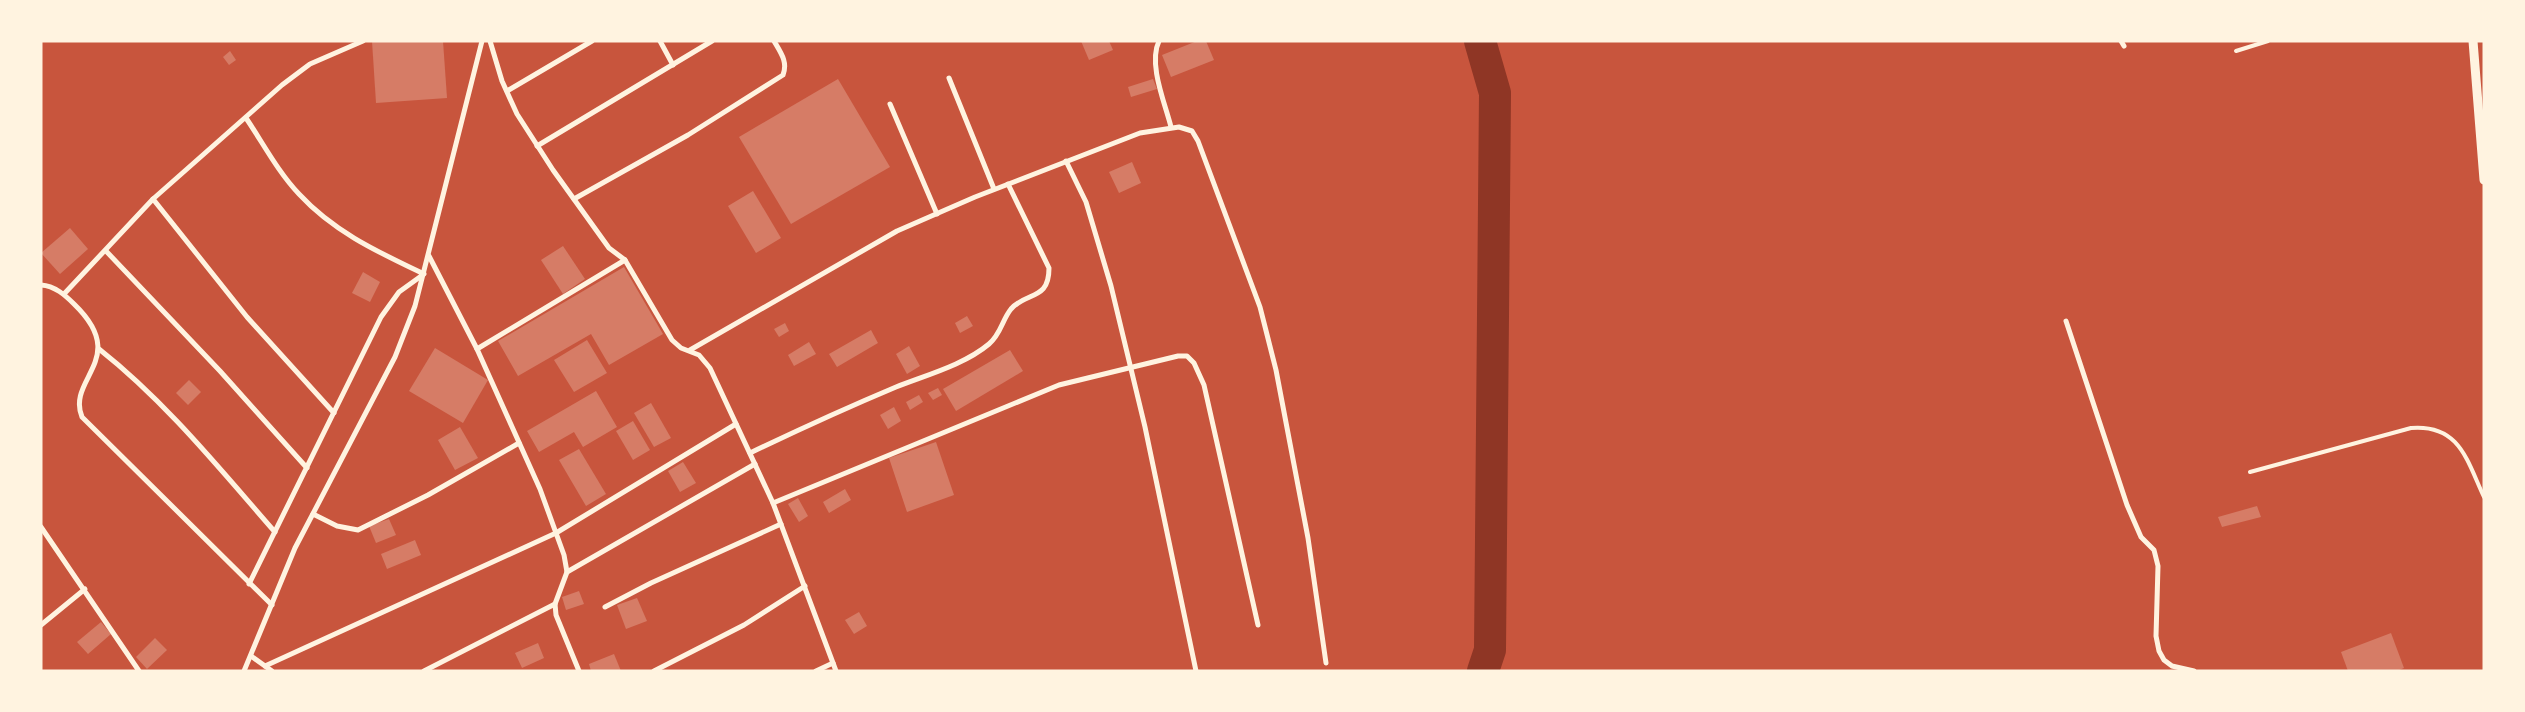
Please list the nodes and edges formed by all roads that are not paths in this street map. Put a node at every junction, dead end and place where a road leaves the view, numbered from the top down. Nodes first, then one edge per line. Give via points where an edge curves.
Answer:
1 (363, 41) edge
2 (482, 41) edge
3 (490, 41) edge
4 (592, 41) edge
5 (660, 41) edge
6 (712, 41) edge
7 (774, 41) edge
8 (1159, 41) edge
9 (2268, 41) edge
10 (2473, 41) edge
11 (2236, 51) dead end
12 (672, 65) junction
13 (949, 78) dead end
14 (507, 92) junction
15 (890, 104) dead end
16 (246, 118) junction
17 (1171, 127) junction
18 (537, 146) junction
19 (1066, 161) junction
20 (2484, 180) edge
21 (1008, 184) junction
22 (994, 189) junction
23 (153, 199) junction
24 (574, 200) junction
25 (937, 214) junction
26 (106, 251) junction
27 (429, 255) junction
28 (625, 260) junction
29 (424, 274) junction
30 (41, 285) edge
31 (64, 294) junction
32 (2066, 321) dead end
33 (99, 349) junction
34 (477, 349) junction
35 (690, 350) junction
36 (1131, 368) junction
37 (334, 413) junction
38 (736, 424) junction
39 (519, 443) junction
40 (750, 453) junction
41 (755, 464) junction
42 (306, 468) junction
43 (2250, 472) dead end
44 (2484, 498) edge
45 (773, 503) junction
46 (313, 514) junction
47 (781, 524) junction
48 (41, 527) edge
49 (274, 532) junction
50 (556, 533) junction
51 (567, 572) junction
52 (249, 584) junction
53 (805, 586) junction
54 (85, 589) junction
55 (555, 604) junction
56 (272, 606) junction
57 (605, 607) dead end
58 (41, 625) edge
59 (1258, 625) dead end
60 (251, 656) junction
61 (833, 663) junction
62 (1326, 663) dead end
63 (265, 666) junction
64 (139, 671) edge
65 (244, 671) edge
66 (272, 671) edge
67 (424, 671) edge
68 (578, 671) edge
69 (654, 671) edge
70 (816, 671) edge
71 (836, 671) edge
72 (1196, 671) edge
73 (2194, 671) edge

1 - 16 street via 310,64
2 - 27 street
3 - 14 street
4 - 14 street
5 - 12 street
6 - 12 street
7 - 24 street via 786,67 783,75 688,135
8 - 17 street via 1155,65
9 - 11 lane
10 - 20 street
12 - 18 street
13 - 22 street
14 - 18 street
15 - 25 street
16 - 23 street
16 - 29 street via 297,192 314,210 344,234
17 - 19 street via 1140,133
17 - 62 street via 1192,131 1198,141 1260,307 1290,440
18 - 24 street
19 - 21 street
19 - 36 street via 1086,202
21 - 22 street
21 - 40 street via 1049,268 1045,289 1011,310 998,335 965,358
22 - 25 street
23 - 26 street
23 - 37 street via 247,317
24 - 28 street via 609,248
25 - 35 street via 888,236
26 - 31 street
26 - 42 street via 220,371
27 - 29 street
27 - 34 street
28 - 34 street
28 - 35 street via 672,340 681,348
29 - 37 street via 399,292 382,317
29 - 46 street via 394,357
30 - 31 street
31 - 33 street via 84,313
32 - 73 street via 2127,505 2141,537 2154,550 2158,566 2156,636 2159,651 2172,666
33 - 49 street via 135,377 186,429
33 - 52 street via 97,361 80,396 78,407 82,417
34 - 39 street
35 - 38 street via 710,368
36 - 45 street via 1059,385
36 - 59 street via 1178,356 1187,356 1194,363 1204,385
36 - 72 street
37 - 42 street
38 - 40 street
38 - 50 street
39 - 46 street via 422,499 358,530 336,526
39 - 50 street
40 - 41 street
41 - 45 street
41 - 51 street
42 - 49 street
43 - 44 lane via 2427,426 2445,432 2457,443
45 - 47 street
46 - 56 street via 295,548
47 - 53 street
47 - 57 street
48 - 54 street
49 - 52 street
50 - 51 street
50 - 63 street
51 - 55 street
52 - 56 street
53 - 61 street
53 - 69 street via 744,625
54 - 58 street
54 - 64 street
55 - 67 street
55 - 68 street via 556,615
56 - 60 street
60 - 63 street
60 - 65 street
61 - 70 street
61 - 71 street
63 - 66 street

